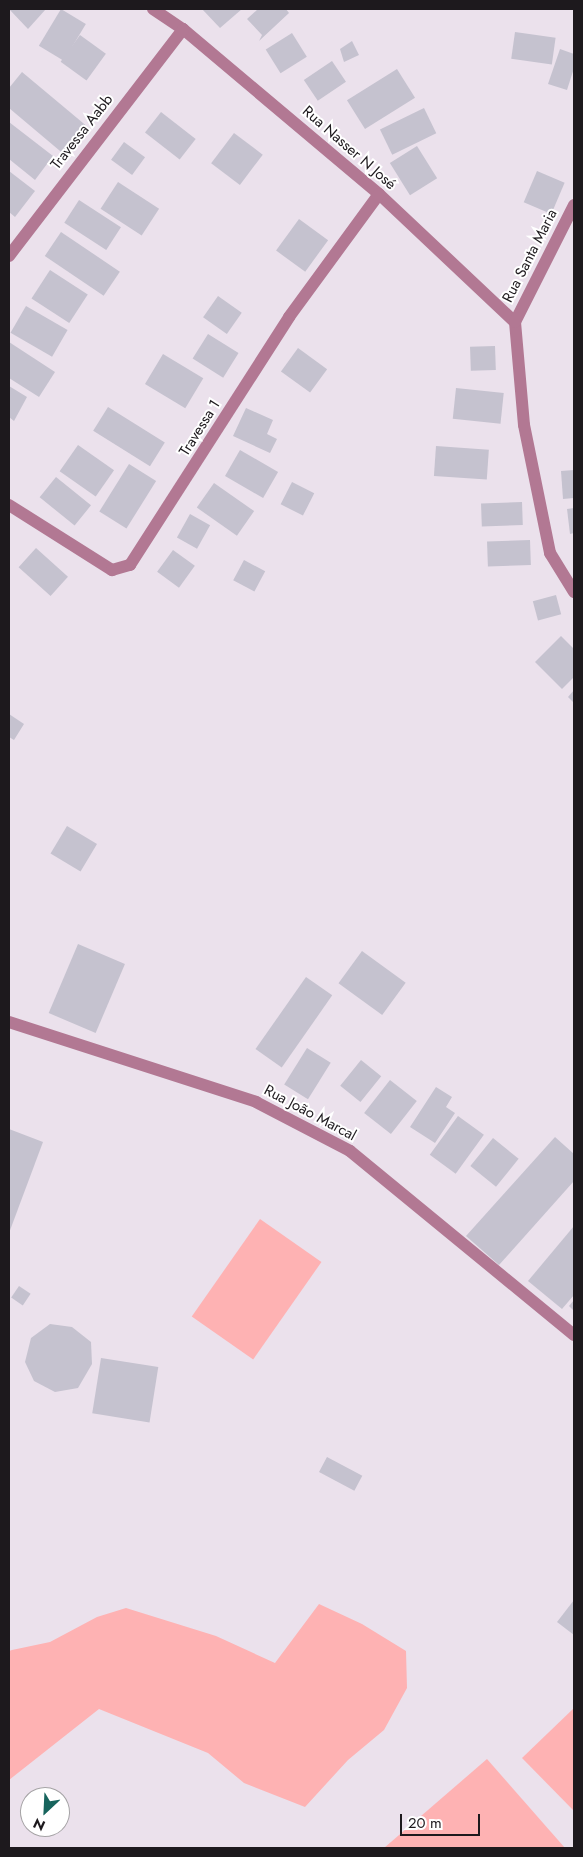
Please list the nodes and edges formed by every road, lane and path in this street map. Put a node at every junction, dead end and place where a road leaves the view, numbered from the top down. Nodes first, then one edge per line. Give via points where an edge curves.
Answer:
1 (153, 9) edge
2 (183, 29) junction
3 (379, 194) junction
4 (574, 204) edge
5 (9, 256) edge
6 (515, 322) junction
7 (9, 505) edge
8 (574, 592) edge
9 (9, 1022) edge
10 (574, 1335) edge

1 - 2 street, Rua Nasser N José
2 - 3 street, Rua Nasser N José
2 - 5 street, Travessa Aabb
3 - 6 street, Rua Nasser N José
3 - 7 street, Travessa 1 via 289,317 130,565 112,570
4 - 6 street, Rua Santa Maria
6 - 8 street via 524,425 550,553
9 - 10 street, Rua João Marcal via 256,1102 350,1152

